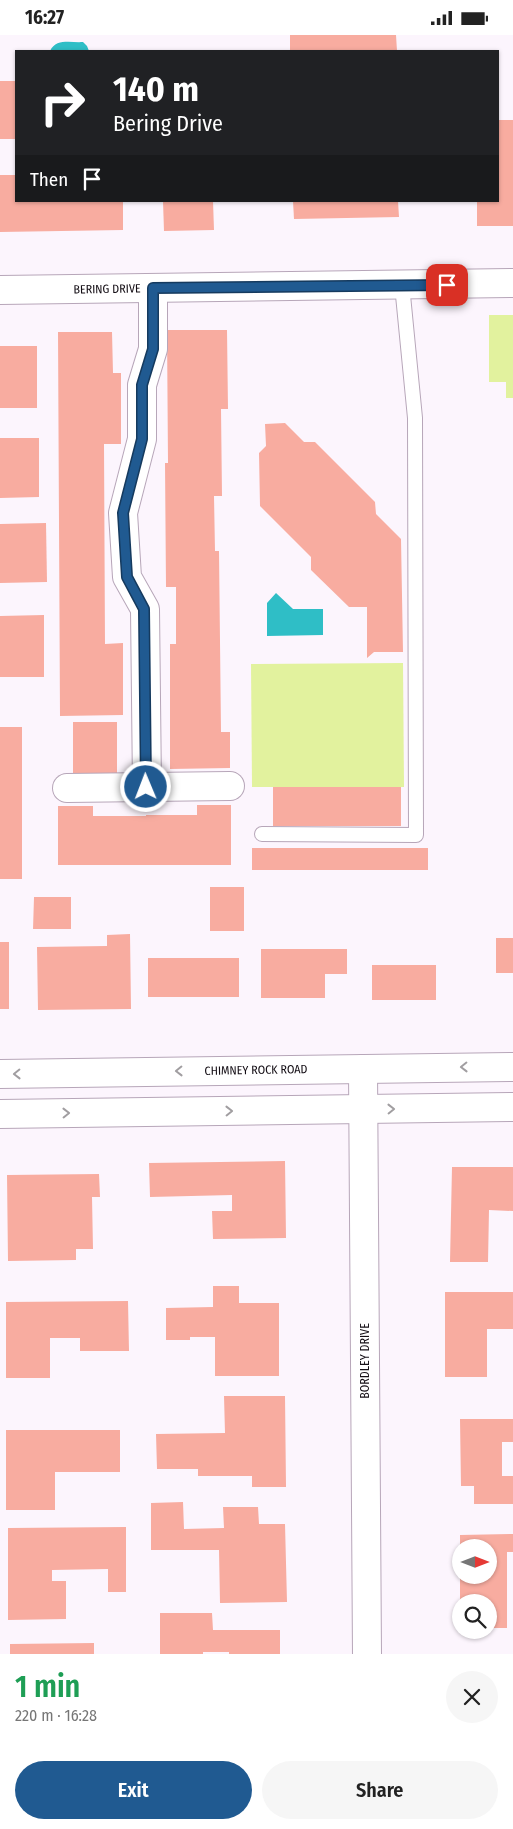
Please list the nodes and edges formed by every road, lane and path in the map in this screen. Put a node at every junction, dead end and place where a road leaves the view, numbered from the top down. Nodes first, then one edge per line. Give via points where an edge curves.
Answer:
1 (513, 283) edge
2 (402, 285) junction
3 (153, 288) junction
4 (0, 290) edge
5 (230, 786) dead end
6 (146, 787) junction
7 (66, 788) dead end
8 (262, 834) dead end
9 (513, 1067) edge
10 (364, 1069) junction
11 (0, 1074) edge
12 (513, 1107) edge
13 (364, 1109) junction
14 (0, 1114) edge
15 (367, 1654) edge

1 - 2 street, BERING DRIVE
2 - 3 street, BERING DRIVE
2 - 8 lane via 415,418 416,835
3 - 4 street, BERING DRIVE
3 - 6 street via 153,349 142,385 142,439 123,513 127,577 144,609
5 - 6 street
6 - 7 street
9 -> 10 street, CHIMNEY ROCK ROAD
10 -> 11 street, CHIMNEY ROCK ROAD
10 - 13 street, BORDLEY DRIVE
13 -> 12 street
14 -> 13 street
13 - 15 street, BORDLEY DRIVE

